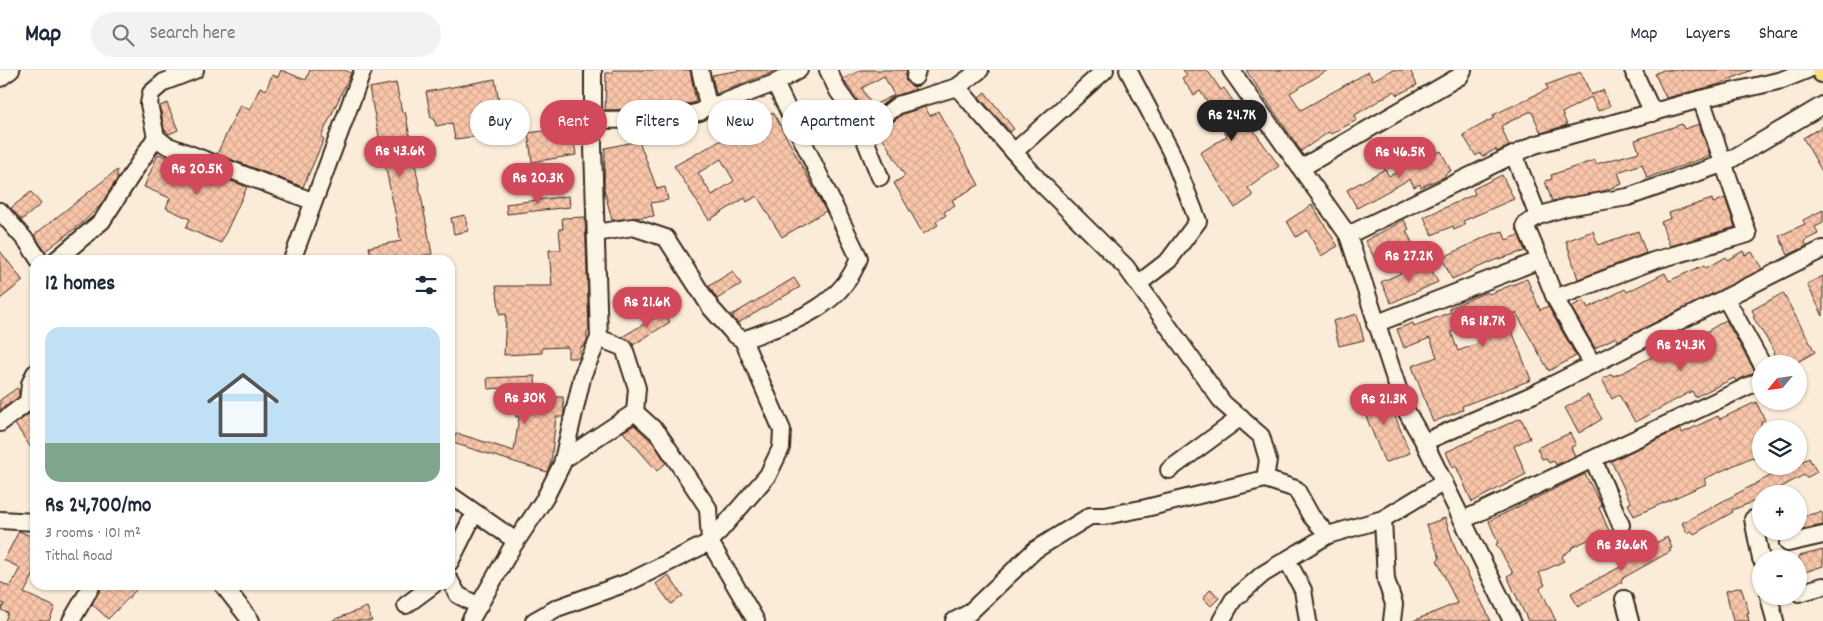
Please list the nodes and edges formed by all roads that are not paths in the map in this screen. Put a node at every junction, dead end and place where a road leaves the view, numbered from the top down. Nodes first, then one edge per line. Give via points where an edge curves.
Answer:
1 (11, 70) edge
2 (195, 70) edge
3 (364, 70) edge
4 (593, 70) edge
5 (700, 70) edge
6 (799, 70) edge
7 (828, 70) edge
8 (980, 70) edge
9 (1105, 70) edge
10 (1128, 70) edge
11 (1230, 70) edge
12 (1463, 70) edge
13 (1633, 70) edge
14 (1807, 70) edge
15 (0, 78) edge
16 (775, 83) junction
17 (957, 87) junction
18 (1701, 99) junction
19 (593, 100) edge
20 (730, 100) edge
21 (844, 100) edge
22 (708, 105) joint
23 (1823, 105) edge
24 (893, 109) edge
25 (1652, 113) junction
26 (607, 120) edge
27 (156, 137) junction
28 (594, 145) edge
29 (867, 145) edge
30 (1014, 152) junction
31 (1514, 155) junction
32 (1724, 162) junction
33 (1301, 168) junction
34 (880, 177) dead end
35 (312, 201) junction
36 (0, 211) edge
37 (1538, 216) junction
38 (596, 233) junction
39 (1348, 234) junction
40 (1823, 249) edge
41 (36, 255) edge
42 (62, 255) edge
43 (294, 255) edge
44 (1540, 260) junction
45 (1138, 284) junction
46 (1555, 298) junction
47 (1726, 299) junction
48 (1375, 324) junction
49 (599, 338) junction
50 (743, 340) junction
51 (1757, 355) edge
52 (1593, 365) junction
53 (30, 384) edge
54 (1752, 384) edge
55 (635, 412) junction
56 (1241, 417) junction
57 (0, 423) edge
58 (1424, 442) junction
59 (563, 460) junction
60 (1594, 461) junction
61 (1169, 470) dead end
62 (1265, 479) junction
63 (1444, 482) junction
64 (455, 499) edge
65 (0, 520) edge
66 (1383, 520) junction
67 (1463, 520) junction
68 (30, 522) edge
69 (470, 522) dead end
70 (1621, 525) dead end
71 (1823, 535) edge
72 (1328, 536) junction
73 (516, 542) junction
74 (710, 542) junction
75 (1788, 543) dead end
76 (455, 552) edge
77 (1287, 560) junction
78 (1823, 586) edge
79 (89, 590) edge
80 (227, 590) edge
81 (426, 590) edge
82 (455, 590) edge
83 (1807, 591) edge
84 (1624, 599) dead end
85 (406, 605) dead end
86 (1775, 605) edge
87 (479, 606) junction
88 (972, 617) edge
89 (71, 621) edge
90 (251, 621) edge
91 (470, 621) edge
92 (534, 621) edge
93 (756, 621) edge
94 (954, 621) edge
95 (1221, 621) edge
96 (1308, 621) edge
97 (1392, 621) edge
98 (1512, 621) edge
99 (1630, 621) edge
100 (1775, 621) edge

1 - 15 street
2 - 27 street via 164,82 151,92 149,104
3 - 35 street
4 - 19 street
5 - 22 street
6 - 16 street
7 - 21 street
8 - 17 street
9 - 30 street
10 - 45 street via 1172,152 1198,221 1169,260
11 - 33 street
12 - 33 street via 1460,76
13 - 25 street
14 - 18 street via 1782,80
16 - 20 street
16 - 50 street via 859,258 854,274 823,307
17 - 24 street
17 - 30 street
18 - 25 street
18 - 32 street
22 - 26 street via 700,112 667,119
23 - 32 street
25 - 31 street via 1534,145
27 - 35 street via 166,145
27 - 42 street via 102,221
28 - 38 street
29 - 34 street
30 - 45 street via 1126,267
31 - 37 street
31 - 39 street
32 - 37 street via 1628,197 1567,207
32 - 46 street via 1748,234 1653,261
33 - 39 street
35 - 43 street
36 - 41 street
37 - 44 street via 1525,225
38 - 49 street
38 - 50 street via 633,227 666,238 711,308
39 - 48 street
40 - 47 street
44 - 46 street
44 - 48 street
45 - 56 street via 1223,403
46 - 52 street
47 - 51 street
47 - 52 street
48 - 58 street via 1404,407
49 - 55 street via 624,348 637,388
49 - 59 street via 583,374
50 - 74 street via 782,430 781,448 768,475
52 - 58 street
53 - 57 street via 28,402
54 - 60 street
55 - 59 street
55 - 74 street via 658,433 708,508
56 - 61 street
56 - 62 street via 1261,436 1268,460
58 - 63 street
59 - 73 street via 545,498
60 - 67 street
60 - 70 street
62 - 72 street via 1296,489 1310,516
62 - 88 street via 1146,508 1090,516 1035,550
63 - 66 street
63 - 67 street
64 - 73 street
65 - 68 street
66 - 72 street
66 - 97 street via 1386,580 1394,604
67 - 98 street
69 - 76 street
71 - 75 street
72 - 77 street
73 - 87 street
74 - 92 street via 629,582 557,608
74 - 93 street
77 - 95 street via 1263,574 1233,600
77 - 96 street via 1303,590
78 - 83 street
79 - 89 street
80 - 90 street
81 - 85 street
82 - 87 street via 458,595
84 - 99 street
86 - 100 street
87 - 91 street
88 - 94 street

